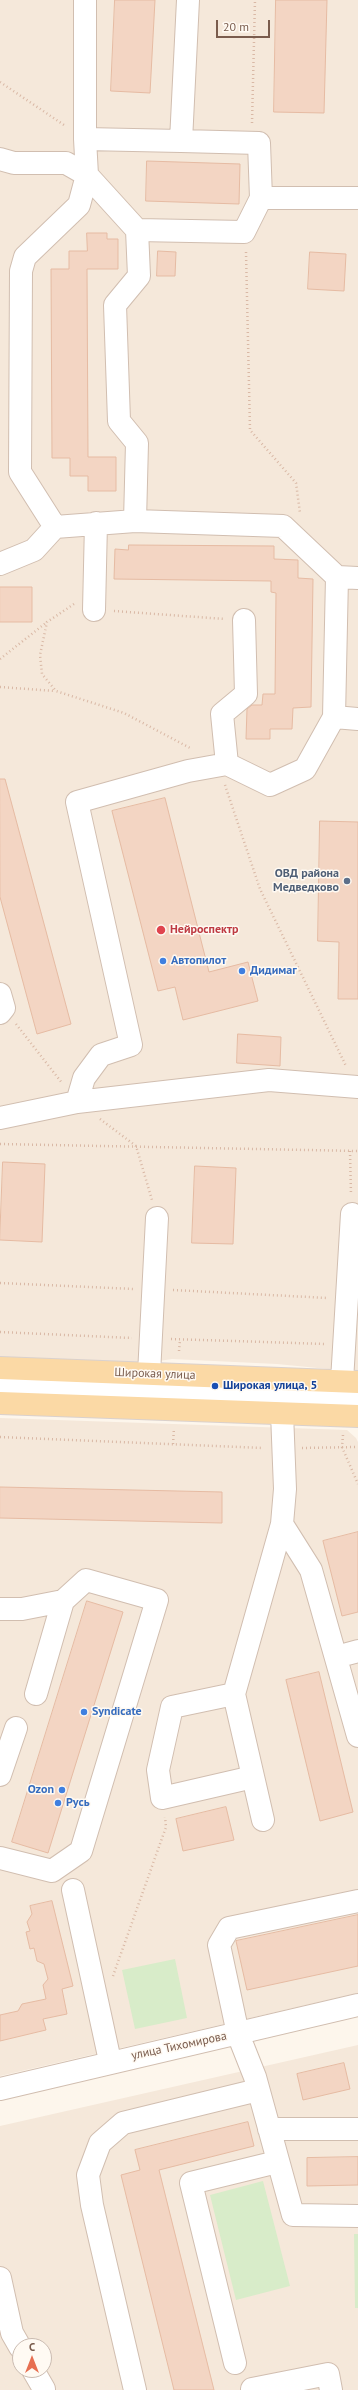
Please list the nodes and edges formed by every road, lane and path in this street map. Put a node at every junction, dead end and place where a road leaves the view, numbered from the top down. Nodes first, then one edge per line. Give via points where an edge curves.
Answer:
1 (85, 0) edge
2 (188, 0) edge
3 (255, 0) edge
4 (0, 82) edge
5 (85, 139) junction
6 (181, 141) junction
7 (250, 143) junction
8 (0, 159) edge
9 (87, 175) junction
10 (260, 198) junction
11 (358, 198) edge
12 (137, 230) junction
13 (244, 232) junction
14 (300, 514) dead end
15 (135, 521) junction
16 (96, 523) junction
17 (55, 527) junction
18 (0, 564) edge
19 (348, 578) edge
20 (94, 601) junction
21 (244, 620) joint
22 (47, 622) junction
23 (0, 659) edge
24 (0, 687) edge
25 (56, 691) junction
26 (334, 717) junction
27 (358, 718) edge
28 (217, 766) junction
29 (0, 994) edge
30 (0, 1013) edge
31 (357, 1086) edge
32 (77, 1102) junction
33 (0, 1118) edge
34 (0, 1144) edge
35 (350, 1151) junction
36 (358, 1151) edge
37 (352, 1214) joint
38 (157, 1218) dead end
39 (0, 1283) edge
40 (154, 1289) junction
41 (347, 1299) junction
42 (0, 1332) edge
43 (151, 1338) junction
44 (180, 1340) junction
45 (345, 1345) junction
46 (179, 1351) dead end
47 (0, 1368) edge
48 (150, 1374) junction
49 (350, 1382) edge
50 (0, 1387) edge
51 (358, 1401) edge
52 (0, 1403) edge
53 (282, 1413) junction
54 (351, 1423) edge
55 (174, 1424) dead end
56 (0, 1437) edge
57 (173, 1444) junction
58 (342, 1447) junction
59 (355, 1447) dead end
60 (283, 1448) junction
61 (358, 1484) edge
62 (282, 1524) junction
63 (63, 1601) junction
64 (0, 1609) edge
65 (358, 1651) edge
66 (336, 1657) junction
67 (36, 1694) dead end
68 (234, 1694) junction
69 (16, 1728) dead end
70 (358, 1736) edge
71 (0, 1775) edge
72 (253, 1778) junction
73 (162, 1798) junction
74 (263, 1820) dead end
75 (0, 1858) edge
76 (73, 1890) dead end
77 (358, 1900) edge
78 (93, 1984) junction
79 (358, 2005) edge
80 (238, 2034) junction
81 (110, 2061) junction
82 (0, 2089) edge
83 (258, 2090) junction
84 (358, 2129) edge
85 (269, 2130) junction
86 (277, 2162) junction
87 (358, 2216) edge
88 (0, 2278) edge
89 (15, 2338) edge
90 (235, 2363) dead end
91 (38, 2378) edge
92 (44, 2389) edge
93 (252, 2389) dead end
94 (135, 2390) edge
95 (331, 2390) edge

1 - 5 street
2 - 6 street
3 - 7 path
4 - 5 path
5 - 6 street
5 - 9 street
6 - 7 street
7 - 10 street via 259,143
8 - 9 street via 14,163 66,163
9 - 12 street
9 - 17 street via 79,205 25,257 21,271 20,472
10 - 11 street
10 - 13 street
12 - 13 street
12 - 15 street via 139,276 115,305 119,421 137,443
13 - 14 path via 250,430 296,483
15 - 16 street
15 - 19 street via 283,526
16 - 17 street
16 - 20 street
17 - 18 street via 34,550
19 - 26 street
20 - 21 path
20 - 22 path
21 - 28 street via 246,694 222,714
22 - 23 path
22 - 25 path via 40,655 42,674
24 - 25 path
25 - 28 path via 124,713 198,752
26 - 27 street
26 - 28 street via 305,769 270,785
28 - 31 path via 260,889
28 - 32 street via 77,802 131,1045 101,1055 84,1078
29 - 30 street via 4,1008
31 - 32 street via 269,1080
32 - 33 street
34 - 35 path
35 - 36 path
35 - 37 path
37 - 41 street
38 - 40 street
39 - 40 path
40 - 41 path
40 - 43 street
41 - 45 street
42 - 43 path
43 - 44 path
43 - 48 street
44 - 45 path
44 - 46 path
45 - 49 street
47 - 48 main road, Широкая улица
48 - 49 main road, Широкая улица
50 - 51 street, Широкая улица
52 - 53 main road
53 - 54 main road
53 - 60 street
54 - 58 path
55 - 57 path
56 - 57 path
57 - 60 path
58 - 59 path
58 - 60 path
58 - 61 path
60 - 62 street via 285,1488
62 - 66 street via 310,1570
62 - 68 street
63 - 64 street via 22,1609
63 - 67 street
63 - 75 street via 86,1580 157,1600 81,1851 52,1871
65 - 66 street
66 - 70 street
68 - 72 street
68 - 73 street via 172,1707 158,1770
69 - 71 street
72 - 73 street
72 - 74 street
73 - 78 path via 166,1827 112,1979
76 - 78 street
77 - 80 street via 229,1928 219,1945
78 - 81 street
79 - 80 street, улица Тихомирова
80 - 81 street, улица Тихомирова
80 - 83 street
81 - 82 street, улица Тихомирова
83 - 85 street
83 - 94 street via 123,2123 100,2143 88,2175 92,2205
84 - 85 street
85 - 86 street
86 - 87 street via 293,2215
86 - 90 street via 191,2184
88 - 89 street
91 - 92 street
93 - 95 street via 328,2374

